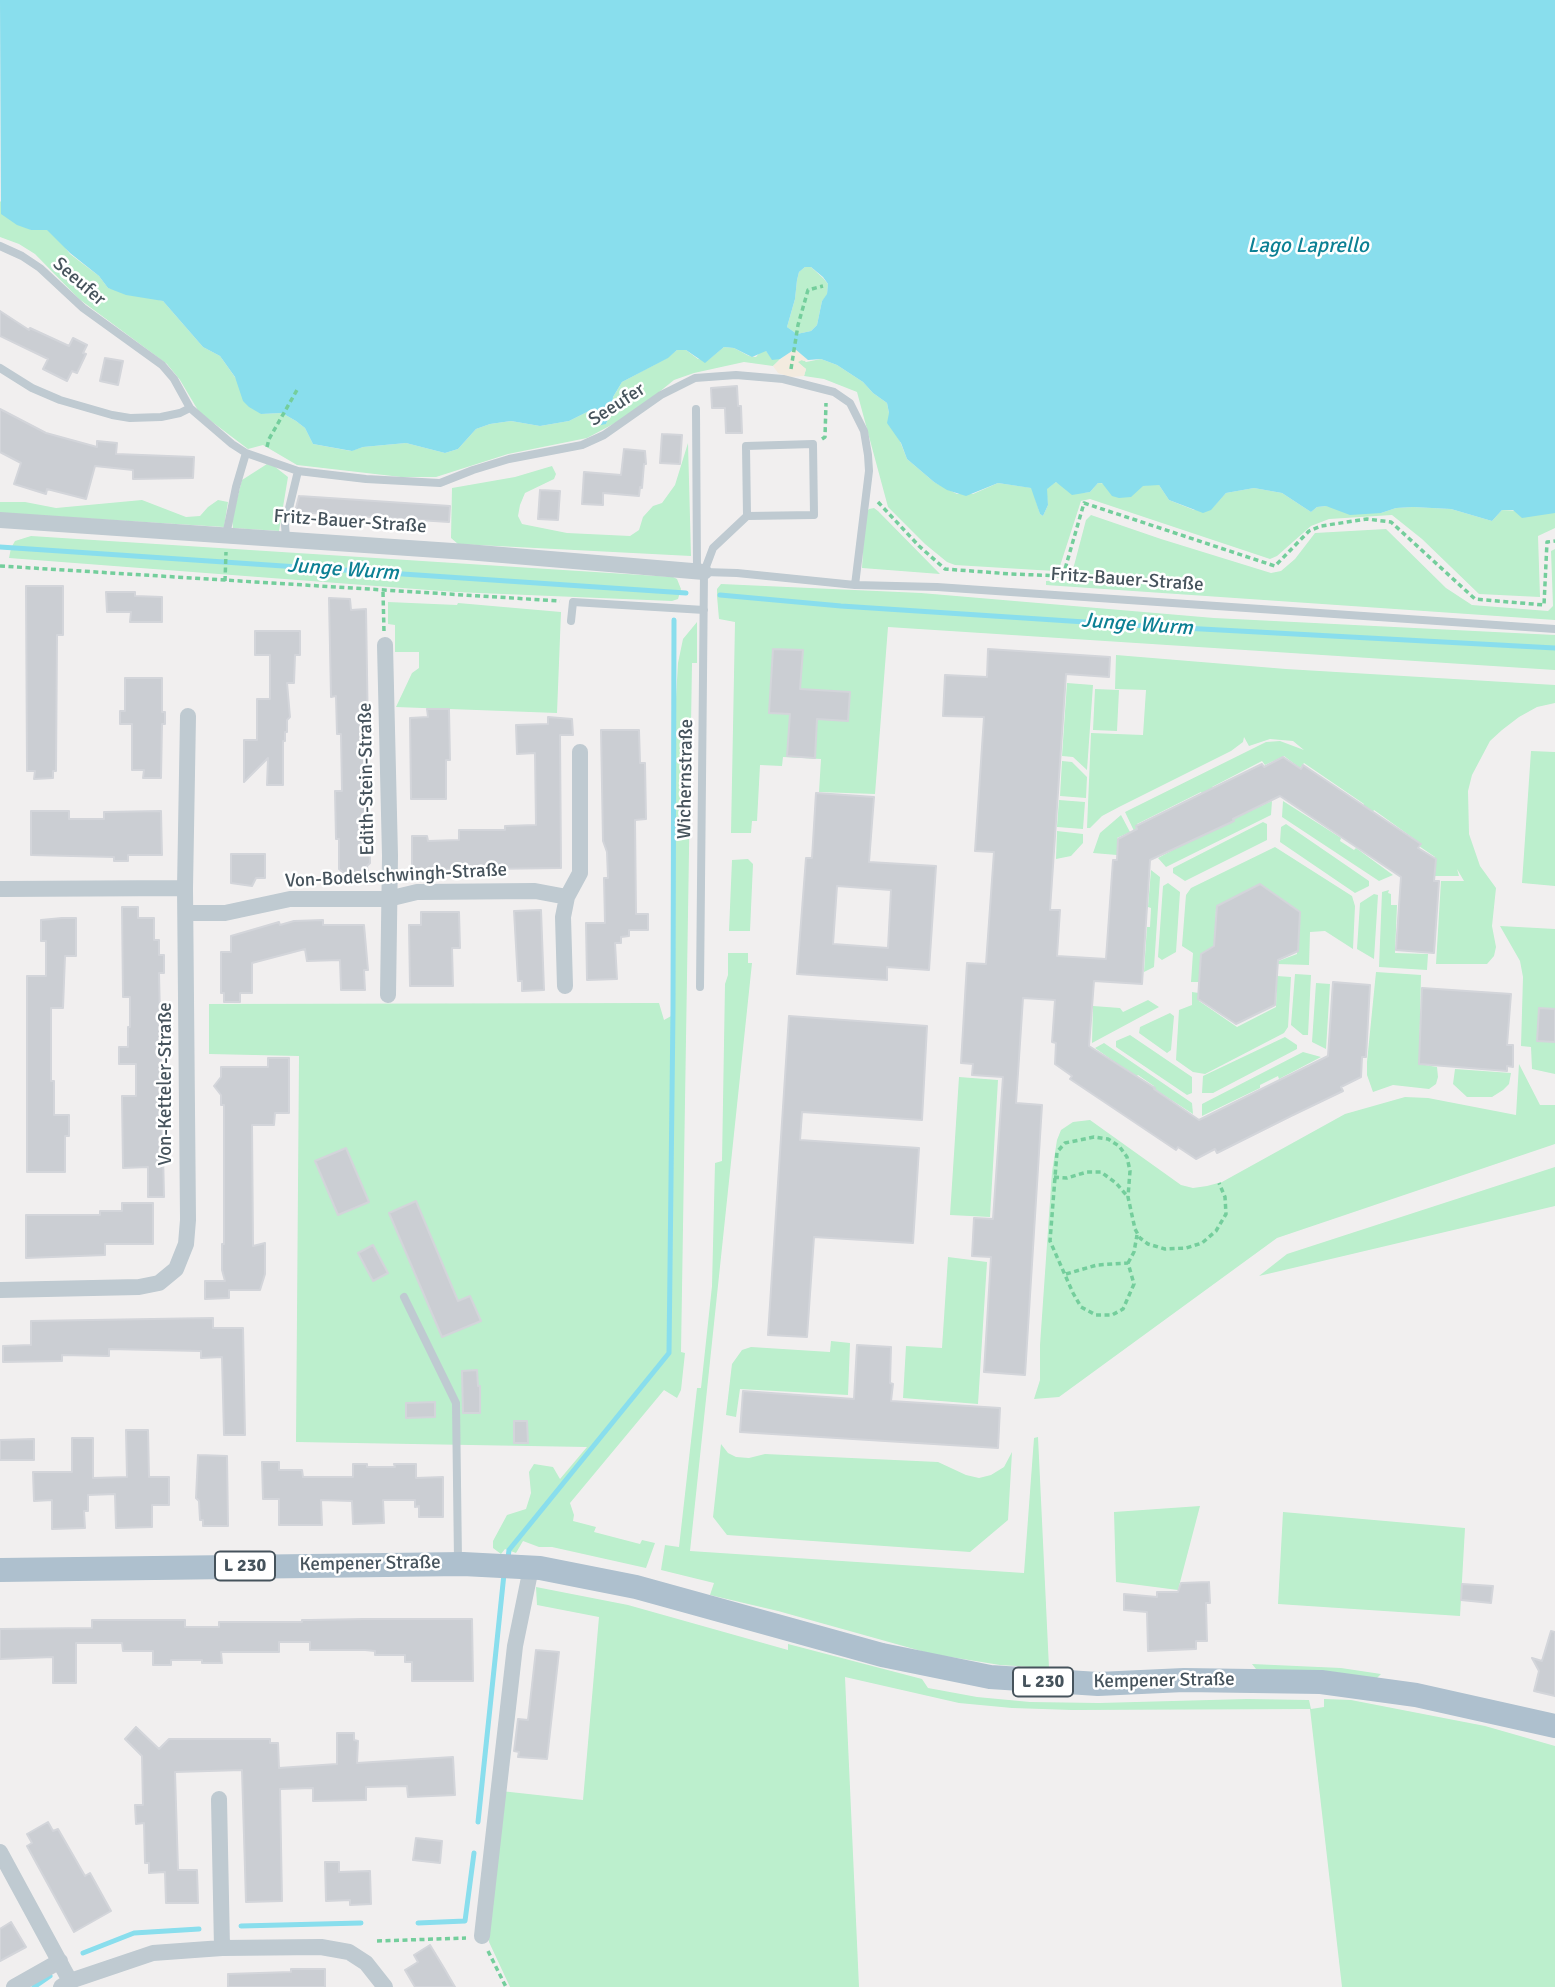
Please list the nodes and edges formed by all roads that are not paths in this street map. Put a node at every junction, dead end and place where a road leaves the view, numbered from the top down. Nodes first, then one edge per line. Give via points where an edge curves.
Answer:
1 (0, 246) edge
2 (0, 368) edge
3 (190, 408) junction
4 (696, 409) dead end
5 (246, 453) junction
6 (298, 471) junction
7 (747, 516) junction
8 (0, 520) edge
9 (286, 538) junction
10 (226, 543) junction
11 (701, 572) junction
12 (855, 585) junction
13 (704, 610) junction
14 (571, 621) dead end
15 (1555, 629) edge
16 (385, 645) road end
17 (188, 716) dead end
18 (580, 752) dead end
19 (186, 888) junction
20 (0, 889) edge
21 (567, 897) junction
22 (388, 898) junction
23 (186, 913) junction
24 (565, 986) dead end
25 (700, 987) dead end
26 (387, 995) dead end
27 (0, 1290) edge
28 (404, 1297) dead end
29 (458, 1564) junction
30 (535, 1568) junction
31 (0, 1570) edge
32 (1555, 1726) edge
33 (219, 1799) dead end
34 (0, 1852) edge
35 (482, 1936) road end
36 (222, 1948) junction
37 (60, 1961) junction
38 (65, 1984) edge
39 (14, 1987) edge
40 (385, 1987) edge

1 - 3 lane, Seeufer via 40,268 83,308 162,365
2 - 3 lane via 51,396 113,415 161,417
3 - 5 lane, Seeufer
4 - 11 lane
5 - 6 lane, Seeufer
5 - 10 lane
6 - 9 lane
6 - 12 lane, Seeufer via 440,483 509,459 582,445 695,378 736,375 783,380 834,391 850,403 864,431 869,471
7 - 7 lane via 746,446 813,444 814,515
7 - 11 lane via 713,548
8 - 10 street, Fritz-Bauer-Straße
9 - 10 street, Fritz-Bauer-Straße
9 - 11 street, Fritz-Bauer-Straße
11 - 12 lane, Fritz-Bauer-Straße
11 - 13 lane, Wichernstraße
12 - 15 lane, Fritz-Bauer-Straße
13 - 14 lane via 573,602
13 - 25 lane, Wichernstraße
16 - 22 street, Edith-Stein-Straße
17 - 19 street, Von-Ketteler-Straße
18 - 21 street via 580,873
19 - 20 street
19 - 23 street, Von-Ketteler-Straße
21 - 22 street, Von-Bodelschwingh-Straße via 522,891 417,892
21 - 24 street via 563,917
22 - 23 street, Von-Bodelschwingh-Straße via 290,899 225,913
22 - 26 street, Edith-Stein-Straße
23 - 27 street, Von-Ketteler-Straße via 188,1220 186,1244 176,1269 159,1283 139,1287
28 - 29 lane via 456,1403
29 - 30 main road, Kempener Straße / L 230
29 - 31 main road, Kempener Straße / L 230
30 - 32 main road, Kempener Straße / L 230 via 636,1587 882,1655 990,1677 1098,1684 1321,1682 1416,1695
30 - 35 street via 515,1646
33 - 36 street
34 - 37 street
36 - 38 street via 153,1953
36 - 40 street via 321,1947 349,1952 366,1963
37 - 38 street
37 - 39 street

